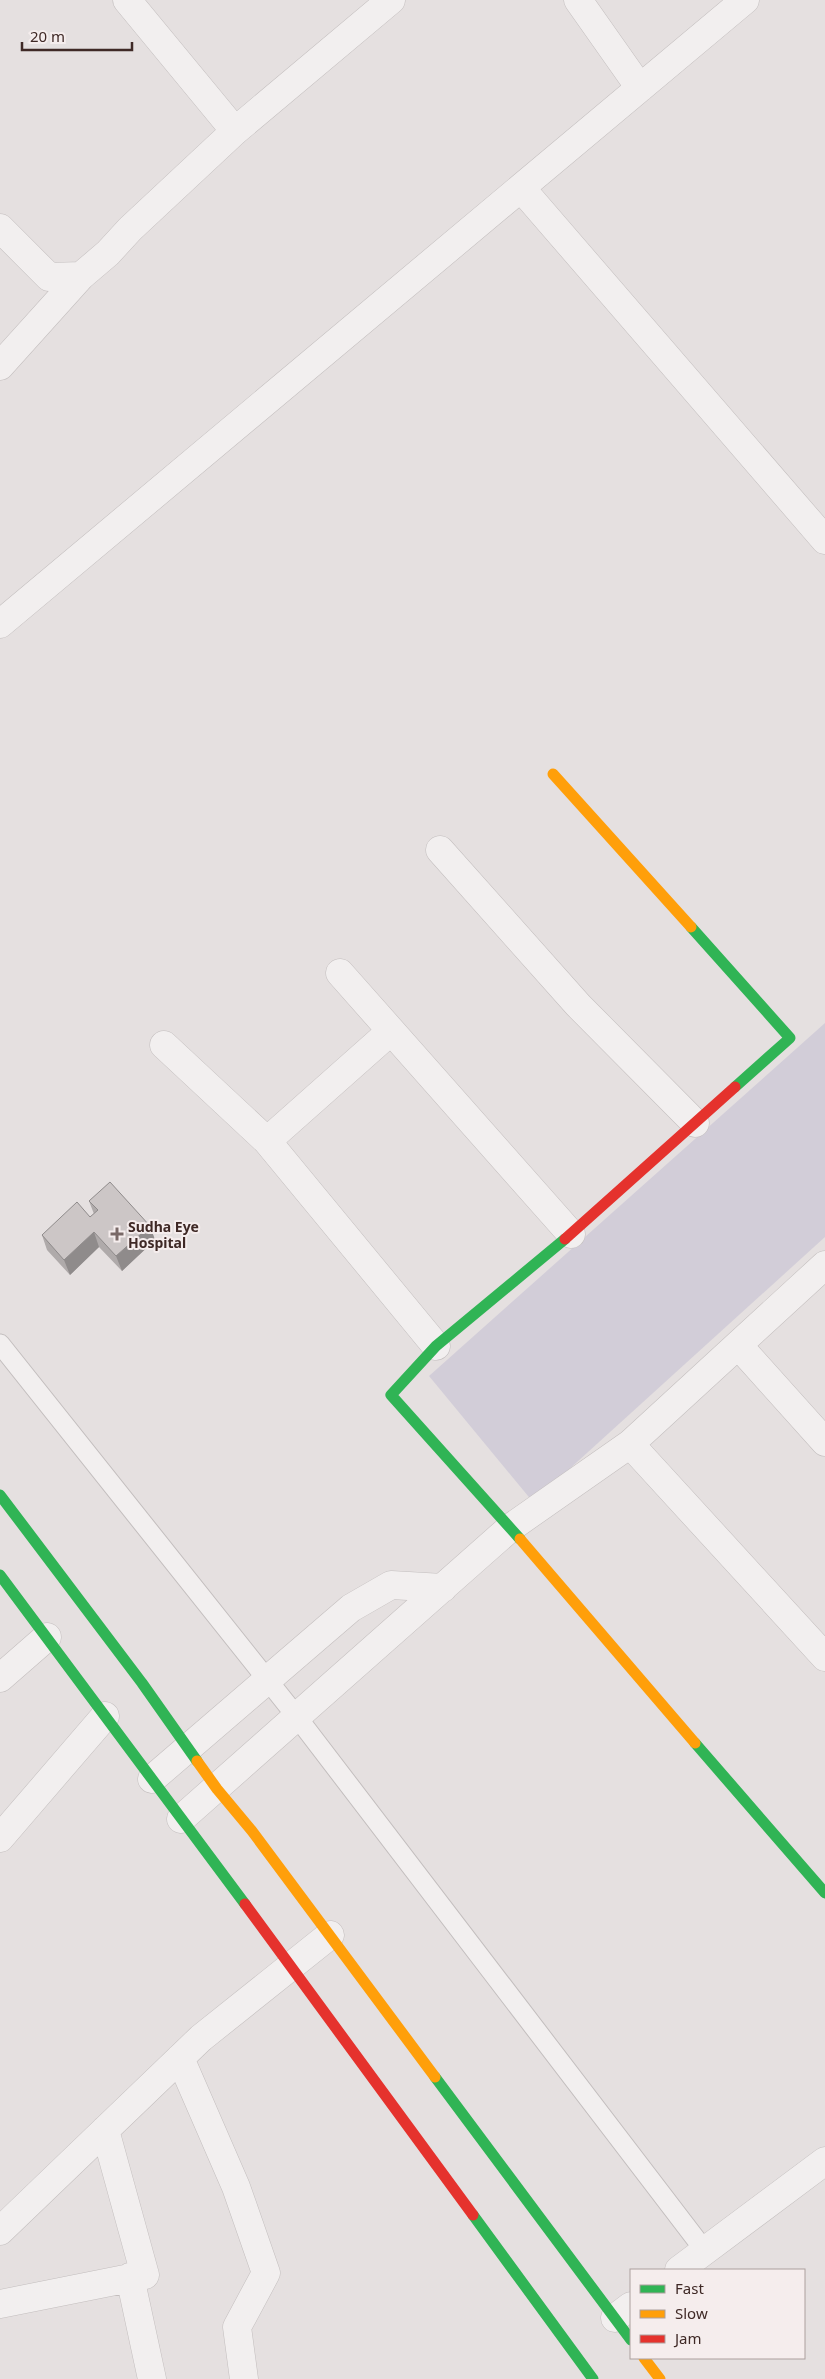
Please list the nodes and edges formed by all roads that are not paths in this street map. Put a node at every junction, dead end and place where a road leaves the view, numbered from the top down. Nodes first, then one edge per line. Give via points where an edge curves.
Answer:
1 (127, 0) edge
2 (391, 0) edge
3 (578, 0) edge
4 (745, 0) edge
5 (640, 88) junction
6 (235, 130) junction
7 (521, 188) junction
8 (0, 228) edge
9 (81, 276) junction
10 (0, 366) edge
11 (825, 540) edge
12 (0, 624) edge
13 (553, 774) dead end
14 (440, 850) dead end
15 (340, 973) dead end
16 (391, 1031) junction
17 (164, 1045) dead end
18 (695, 1123) junction
19 (267, 1141) junction
20 (571, 1234) junction
21 (825, 1265) edge
22 (0, 1344) edge
23 (738, 1345) junction
24 (436, 1346) junction
25 (825, 1442) edge
26 (630, 1444) junction
27 (0, 1495) edge
28 (510, 1528) junction
29 (0, 1575) edge
30 (443, 1588) junction
31 (47, 1637) junction
32 (825, 1657) edge
33 (0, 1678) edge
34 (268, 1681) junction
35 (105, 1716) junction
36 (297, 1717) junction
37 (188, 1750) junction
38 (152, 1779) junction
39 (217, 1789) junction
40 (182, 1819) junction
41 (0, 1838) edge
42 (825, 1893) edge
43 (330, 1935) junction
44 (291, 1966) junction
45 (180, 2058) junction
46 (105, 2130) junction
47 (825, 2161) edge
48 (0, 2231) edge
49 (705, 2251) junction
50 (680, 2269) edge
51 (130, 2278) junction
52 (0, 2304) edge
53 (623, 2312) edge
54 (630, 2336) edge
55 (645, 2359) edge
56 (152, 2379) edge
57 (244, 2379) edge
58 (593, 2379) edge
59 (660, 2379) edge

1 - 6 street
2 - 6 street
3 - 5 street
4 - 5 street
5 - 7 street
6 - 9 street
7 - 11 street
7 - 12 street
8 - 9 street via 49,277
9 - 10 street
13 - 18 main road via 790,1038
14 - 18 street via 578,1005
15 - 16 street
16 - 19 street
16 - 20 street
17 - 19 street
18 - 20 main road
19 - 24 street
20 - 24 main road
21 - 23 street
22 - 34 lane
23 - 25 street
23 - 26 street
24 - 28 main road via 391,1395
26 - 28 street
26 - 32 street
27 - 37 main road via 142,1683
28 - 30 street
28 - 42 main road
29 - 31 main road
30 - 34 street via 390,1585 351,1608
30 - 36 street
31 - 33 street
31 - 35 main road
34 - 36 lane
34 - 37 street
35 - 38 main road
35 - 41 street
36 - 39 street
36 - 49 lane
37 - 38 street
37 - 39 main road
38 - 40 main road
39 - 40 street
39 - 43 main road
40 - 44 main road
43 - 44 street
43 - 53 main road
44 - 45 street
44 - 58 main road
45 - 46 street
45 - 57 street via 236,2187 266,2273 237,2327
46 - 48 street
46 - 51 street via 145,2275
47 - 49 street
49 - 50 street
51 - 52 street
51 - 56 street
53 - 54 main road
55 - 59 main road

